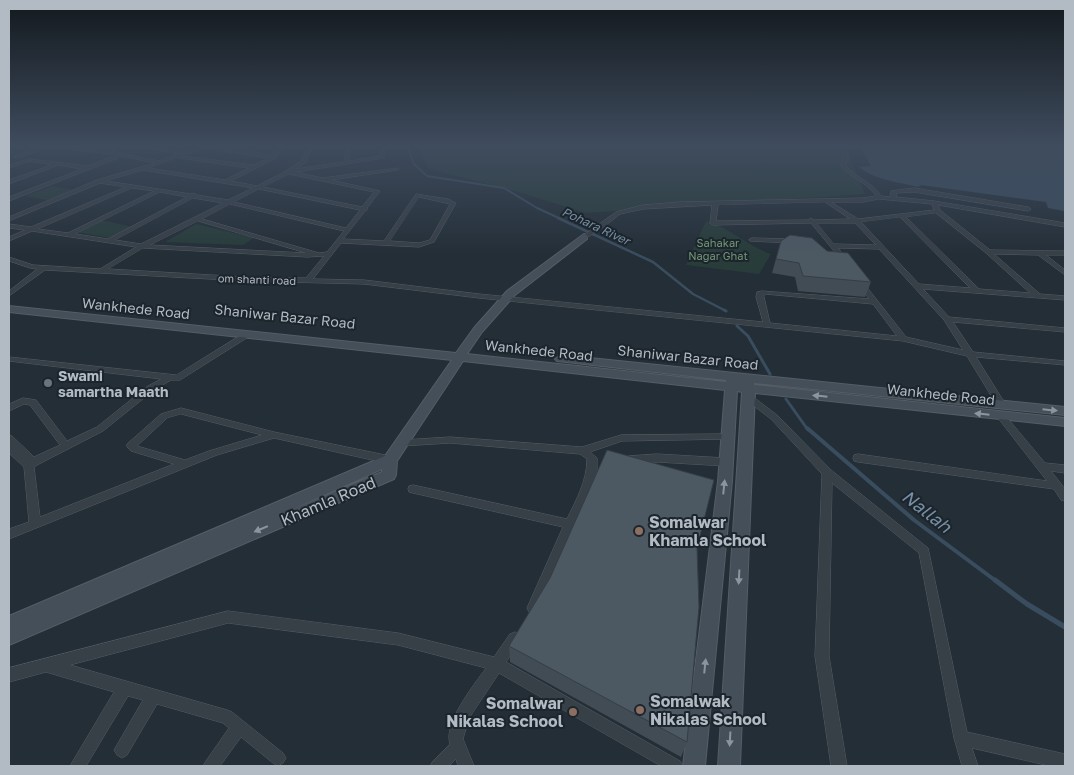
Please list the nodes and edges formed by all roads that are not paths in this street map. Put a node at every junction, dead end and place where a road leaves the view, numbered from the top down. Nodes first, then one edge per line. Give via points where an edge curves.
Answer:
1 (54, 182) edge
2 (96, 182) edge
3 (106, 182) edge
4 (227, 182) edge
5 (267, 182) edge
6 (333, 182) edge
7 (863, 182) edge
8 (131, 186) junction
9 (257, 187) junction
10 (160, 190) junction
11 (194, 195) junction
12 (879, 197) junction
13 (893, 198) junction
14 (9, 199) edge
15 (827, 201) junction
16 (229, 202) junction
17 (715, 203) junction
18 (934, 203) junction
19 (365, 209) junction
20 (1028, 209) dead end
21 (937, 211) junction
22 (903, 217) junction
23 (9, 219) edge
24 (197, 219) junction
25 (811, 220) junction
26 (857, 221) junction
27 (1065, 225) edge
28 (9, 226) edge
29 (32, 230) junction
30 (348, 230) junction
31 (69, 236) junction
32 (584, 237) joint
33 (9, 239) edge
34 (752, 240) dead end
35 (108, 241) junction
36 (339, 241) junction
37 (800, 241) edge
38 (820, 241) dead end
39 (386, 242) junction
40 (831, 244) junction
41 (142, 246) junction
42 (882, 246) junction
43 (988, 252) junction
44 (1040, 253) junction
45 (1065, 253) edge
46 (329, 254) junction
47 (320, 255) junction
48 (9, 259) edge
49 (849, 267) edge
50 (43, 268) junction
51 (100, 271) junction
52 (1065, 272) edge
53 (855, 274) edge
54 (308, 280) junction
55 (916, 286) junction
56 (976, 290) junction
57 (9, 294) edge
58 (1038, 296) junction
59 (507, 298) junction
60 (1065, 298) edge
61 (876, 302) junction
62 (9, 304) edge
63 (9, 309) edge
64 (947, 319) junction
65 (767, 325) junction
66 (1065, 330) edge
67 (249, 334) junction
68 (903, 339) junction
69 (464, 353) junction
70 (970, 354) junction
71 (9, 360) edge
72 (1065, 363) edge
73 (170, 377) junction
74 (742, 386) junction
75 (9, 408) edge
76 (1001, 410) junction
77 (1065, 412) edge
78 (1065, 422) edge
79 (274, 435) junction
80 (728, 437) junction
81 (9, 438) edge
82 (402, 443) junction
83 (66, 446) junction
84 (9, 447) edge
85 (582, 451) junction
86 (858, 458) dead end
87 (390, 460) junction
88 (620, 461) edge
89 (726, 462) junction
90 (31, 464) junction
91 (185, 464) junction
92 (1043, 467) junction
93 (1065, 469) edge
94 (827, 473) junction
95 (1057, 486) junction
96 (413, 489) dead end
97 (1065, 497) edge
98 (35, 524) junction
99 (569, 524) junction
100 (9, 534) edge
101 (9, 625) edge
102 (9, 636) edge
103 (497, 664) junction
104 (48, 666) junction
105 (9, 675) edge
106 (125, 686) junction
107 (154, 696) junction
108 (239, 727) junction
109 (961, 738) junction
110 (459, 746) junction
111 (122, 750) dead end
112 (278, 758) dead end
113 (1065, 762) edge
114 (78, 766) edge
115 (210, 766) edge
116 (438, 766) edge
117 (466, 766) edge
118 (675, 766) edge
119 (694, 766) edge
120 (728, 766) edge
121 (839, 766) edge
122 (970, 766) edge

1 - 14 street
2 - 23 street
3 - 8 street
4 - 9 street
5 - 9 street
6 - 19 street via 378,191
7 - 12 street via 875,189
8 - 10 street
8 - 29 street
9 - 16 street
9 - 19 street
10 - 11 street
10 - 31 street
11 - 16 street
11 - 35 street
12 - 13 street
12 - 15 street
13 - 18 street
13 - 20 street via 893,192 914,190
15 - 17 street
15 - 26 street
16 - 24 street
16 - 30 street
17 - 25 street via 713,223
17 - 32 street via 643,207 618,213
18 - 21 street
18 - 27 street
19 - 30 street
21 - 22 street
21 - 43 street
22 - 26 street
22 - 56 street
24 - 41 street
24 - 47 street
25 - 26 street
25 - 40 street
26 - 42 street
28 - 29 street
29 - 31 street
29 - 33 street
30 - 36 street
31 - 35 street
32 - 59 main road
34 - 37 street
35 - 41 street
36 - 39 street
36 - 46 street
38 - 40 street
39 - 39 street via 418,195 453,203 432,242 419,245
40 - 42 street
40 - 49 street
41 - 47 street
41 - 51 street
42 - 55 street
43 - 44 street
43 - 58 street
44 - 45 street
44 - 52 street
46 - 47 street
46 - 54 street
48 - 50 street, om shanti road
50 - 51 street, om shanti road
50 - 57 street
51 - 54 street, om shanti road
53 - 61 street
54 - 59 street, om shanti road via 364,282
55 - 56 street
55 - 64 street
56 - 58 street
58 - 60 street
59 - 65 street, om shanti road
59 - 69 main road via 478,330
61 - 65 street via 764,292 760,297
61 - 68 street
62 - 69 main road, Shaniwar Bazar Road
63 - 67 main road, Wankhede Road
64 - 66 street
64 - 70 street
65 - 68 street, om shanti road
67 - 69 main road, Wankhede Road
67 - 73 street via 177,378
68 - 70 street, om shanti road
69 - 74 main road, Wankhede Road
69 - 82 main road
70 - 72 street, om shanti road
70 - 76 street
71 - 73 street
73 - 83 street via 100,429
74 - 76 main road, Wankhede Road
74 - 80 main road
74 - 94 street
74 -> 120 main road
75 - 83 street via 23,401 33,402
76 -> 77 main road
76 - 78 main road, Wankhede Road
76 - 92 street
79 - 87 street
79 - 91 street
79 - 91 street via 181,411 164,416 132,444 134,449
80 - 85 street via 621,438
80 - 89 main road
81 - 90 street
82 - 85 street via 450,440
82 - 87 main road
83 - 90 street
84 - 90 street
85 - 99 street via 597,463
86 - 95 street
87 - 101 main road, Khamla Road
87 -> 102 main road, Khamla Road via 389,475
88 - 89 street via 657,458
119 -> 89 main road
90 - 98 street
91 - 98 street
92 - 93 street
92 - 95 street
94 - 109 street via 924,551
94 - 121 street via 822,656
95 - 97 street
96 - 99 street
98 - 100 street
99 - 103 street via 536,603
103 - 104 street via 398,639 228,617
103 - 110 street via 462,715 456,739
103 - 118 street
104 - 105 street
104 - 106 street
106 - 107 street
106 - 114 street
107 - 108 street via 227,717
107 - 111 street
108 - 112 street
108 - 115 street
109 - 113 street
109 - 122 street
110 - 116 street
110 - 117 street

